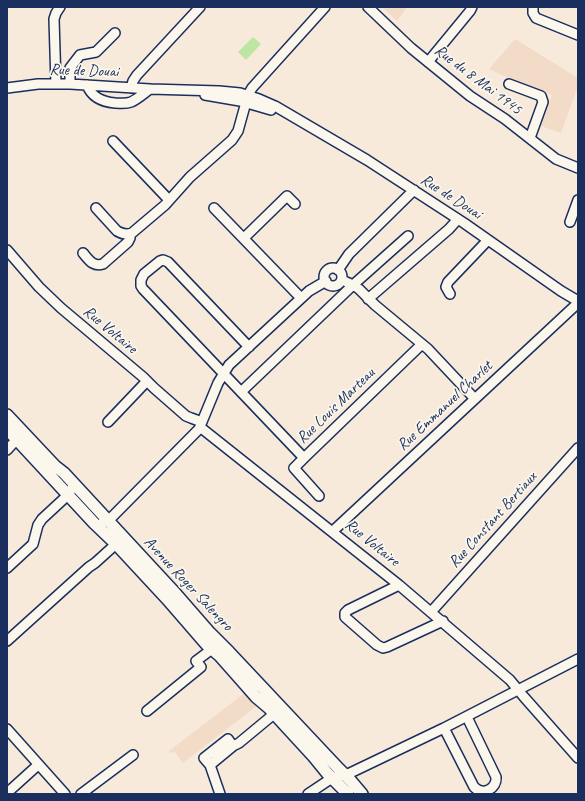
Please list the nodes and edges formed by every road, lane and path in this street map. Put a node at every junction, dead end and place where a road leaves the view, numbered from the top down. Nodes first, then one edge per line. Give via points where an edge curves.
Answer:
1 (60, 7) edge
2 (200, 7) edge
3 (325, 7) edge
4 (368, 7) edge
5 (472, 7) edge
6 (533, 7) edge
7 (115, 33) dead end
8 (578, 35) edge
9 (428, 62) junction
10 (56, 84) junction
11 (70, 84) junction
12 (509, 84) dead end
13 (87, 85) junction
14 (7, 88) edge
15 (131, 88) junction
16 (150, 89) junction
17 (247, 99) junction
18 (530, 138) junction
19 (113, 141) dead end
20 (578, 168) edge
21 (414, 190) junction
22 (169, 200) junction
23 (578, 200) edge
24 (295, 204) dead end
25 (96, 208) dead end
26 (214, 208) dead end
27 (458, 219) junction
28 (570, 222) dead end
29 (130, 234) junction
30 (408, 236) dead end
31 (244, 238) junction
32 (488, 240) junction
33 (7, 250) edge
34 (83, 253) dead end
35 (338, 270) junction
36 (342, 280) junction
37 (326, 281) junction
38 (353, 285) junction
39 (450, 294) dead end
40 (301, 298) junction
41 (368, 298) junction
42 (578, 302) edge
43 (422, 344) junction
44 (249, 347) junction
45 (223, 374) junction
46 (147, 382) junction
47 (241, 392) junction
48 (475, 399) junction
49 (7, 415) edge
50 (7, 419) edge
51 (108, 422) dead end
52 (7, 424) edge
53 (201, 424) junction
54 (7, 429) edge
55 (17, 439) junction
56 (578, 448) edge
57 (7, 450) edge
58 (304, 458) junction
59 (71, 490) junction
60 (319, 496) dead end
61 (101, 522) junction
62 (333, 531) junction
63 (116, 544) junction
64 (7, 568) edge
65 (399, 585) junction
66 (431, 612) junction
67 (442, 621) junction
68 (7, 641) edge
69 (212, 649) junction
70 (578, 659) edge
71 (519, 690) junction
72 (147, 710) dead end
73 (274, 714) junction
74 (467, 717) junction
75 (444, 728) junction
76 (7, 729) edge
77 (133, 755) dead end
78 (578, 758) edge
79 (38, 765) junction
80 (339, 777) junction
81 (7, 793) edge
82 (65, 794) edge
83 (81, 794) edge
84 (220, 794) edge
85 (308, 794) edge
86 (348, 794) edge
87 (353, 794) edge
88 (357, 794) edge
89 (362, 794) edge

1 - 10 street via 54,19
2 - 15 street via 137,75
3 - 17 street via 253,87
4 - 9 street, Rue du 8 Mai 1945
5 - 9 street
6 - 8 street via 532,13 536,18
7 - 11 street via 96,52 80,55 70,68
9 - 18 street, Rue du 8 Mai 1945 via 470,96 505,118
10 - 11 street, Rue de Douai
10 - 14 street, Rue de Douai
11 - 13 street, Rue de Douai
12 - 18 street via 541,96 543,102
13 - 15 street, Rue de Douai
13 - 16 street via 98,99 120,103 133,101
15 - 16 street, Rue de Douai
16 - 17 street, Rue de Douai via 234,100
17 - 21 street, Rue de Douai via 304,123
17 - 22 street via 238,131 232,140 190,177
18 - 20 street, Rue du 8 Mai 1945 via 556,159
19 - 22 street
21 - 27 street, Rue de Douai
21 - 35 street via 349,254
22 - 29 street
23 - 28 street
24 - 31 street via 287,196
25 - 29 street via 117,230
26 - 31 street
27 - 32 street, Rue de Douai
27 - 41 street
29 - 34 street via 128,242 103,264 94,264
30 - 38 street
31 - 40 street
32 - 39 street via 448,282 446,287
32 - 42 street, Rue de Douai
33 - 46 street, Rue Voltaire via 61,308
35 - 36 street
35 - 37 street via 328,270 325,275
36 - 37 street via 332,286
36 - 38 street
37 - 40 street
38 - 41 street
38 - 47 street
40 - 44 street
41 - 43 street
42 - 48 street, Rue Emmanuel Charlet
43 - 48 street
43 - 58 street, Rue Louis Marteau
44 - 45 street
44 - 45 street, Rue Louis Marteau via 171,264 163,260 144,274 141,280 143,289
45 - 47 street, Rue Louis Marteau
45 - 53 street
46 - 51 street
46 - 53 street, Rue Voltaire via 186,416
47 - 58 street, Rue Louis Marteau
48 - 62 street, Rue Emmanuel Charlet
49 - 59 main road, Avenue Roger Salengro via 64,473
50 - 59 street
52 - 59 street
53 - 61 street via 159,470
53 - 62 street, Rue Voltaire
54 - 55 main road, Avenue Roger Salengro
55 - 57 street
55 - 59 main road, Avenue Roger Salengro
56 - 66 street, Rue Constant Bertiaux
58 - 60 street via 294,468
59 - 61 main road, Avenue Roger Salengro
59 - 64 street via 42,519 31,546
61 - 63 main road, Avenue Roger Salengro
61 - 80 main road, Avenue Roger Salengro via 176,594 338,769
62 - 65 street, Rue Voltaire
63 - 68 street
63 - 69 main road, Avenue Roger Salengro
65 - 66 street, Rue Voltaire
65 - 67 street via 348,610 345,617 381,648
66 - 67 street, Rue Voltaire
67 - 71 street, Rue Voltaire
69 - 72 street via 196,661 201,667
69 - 73 main road, Avenue Roger Salengro
70 - 71 street
71 - 74 street
71 - 78 street, Rue Voltaire
73 - 80 main road, Avenue Roger Salengro via 327,773
73 - 84 street via 239,743 233,746 228,739 204,758 210,765
74 - 75 street
74 - 75 street via 496,777 495,785 488,790 477,790 474,787
75 - 80 street
76 - 79 street
77 - 83 street
79 - 81 street
79 - 82 street
80 - 85 street
80 - 86 main road
80 - 87 street
80 - 88 street
80 - 89 main road via 352,781

